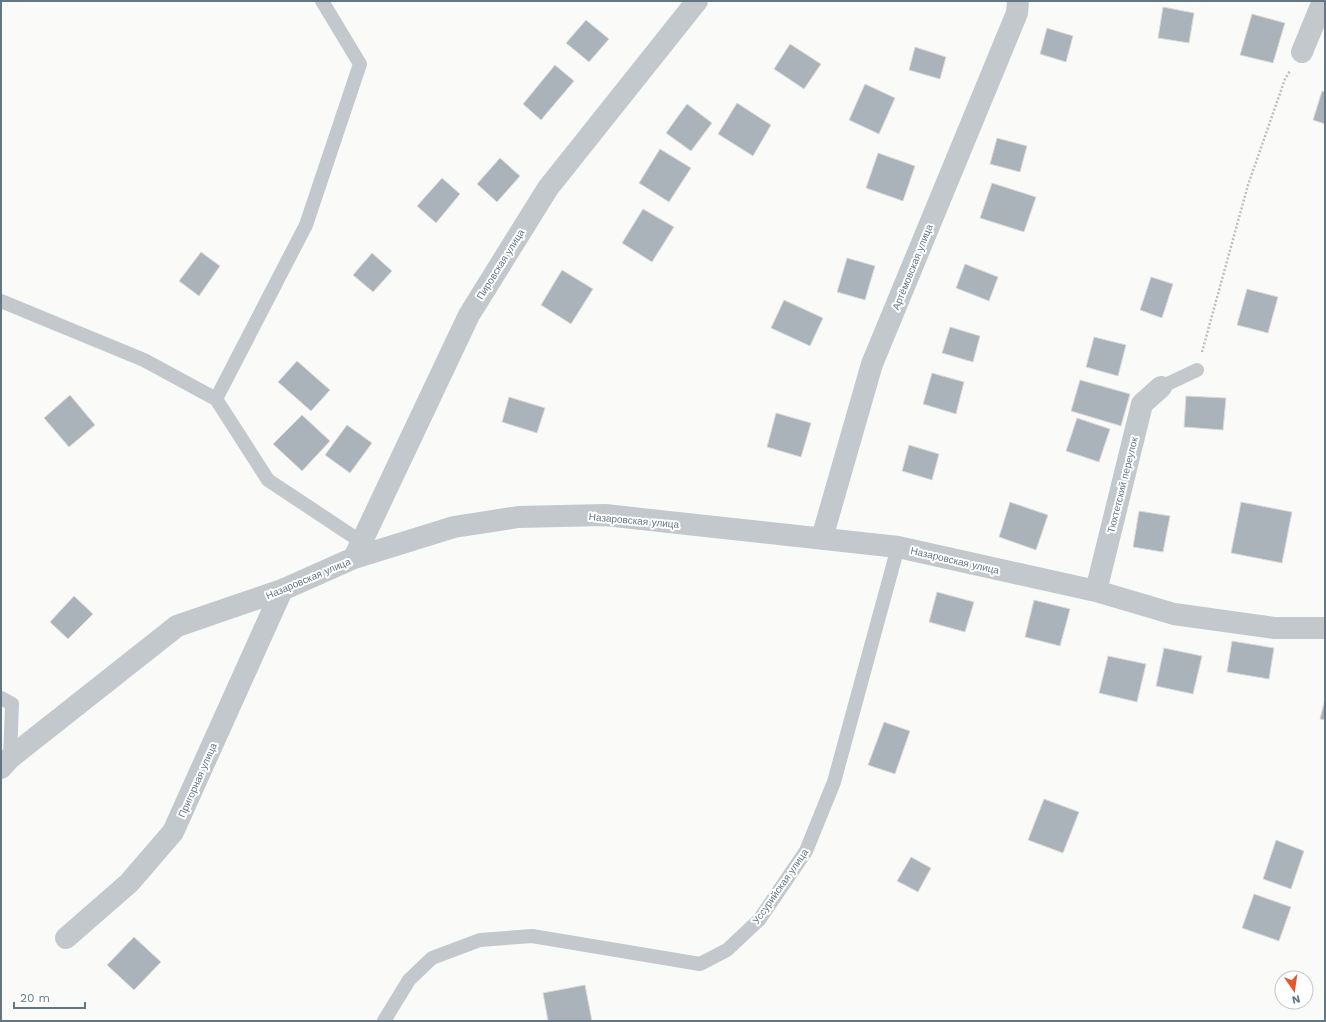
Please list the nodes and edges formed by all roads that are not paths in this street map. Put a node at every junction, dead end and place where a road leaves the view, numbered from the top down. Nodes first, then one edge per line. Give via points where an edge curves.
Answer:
1 (322, 1) edge
2 (697, 1) edge
3 (1018, 1) edge
4 (1323, 1) edge
5 (1302, 52) road end
6 (1, 301) edge
7 (1197, 370) road end
8 (1161, 387) joint
9 (216, 399) junction
10 (822, 538) junction
11 (898, 548) junction
12 (358, 551) junction
13 (282, 590) junction
14 (1096, 591) junction
15 (1325, 628) edge
16 (1, 698) edge
17 (6, 763) edge
18 (66, 938) dead end
19 (384, 1021) edge

1 - 9 lane via 360,64 306,224
2 - 12 street, Пировская улица via 548,188 469,315
3 - 10 street, Артёмовская улица via 1017,13 872,364
4 - 5 street
6 - 9 lane via 144,360
7 - 8 lane
8 - 14 street, Тюхтетский переулок via 1142,404
9 - 12 lane via 268,480
10 - 11 street, Назаровская улица
10 - 12 street, Назаровская улица via 605,515 518,517 454,527
11 - 14 street, Назаровская улица
11 - 19 lane, Уссурийская улица via 834,782 806,852 759,920 727,950 700,964 532,936 480,940 432,958 409,980
12 - 13 street, Назаровская улица
13 - 17 street, Назаровская улица via 177,626
13 - 18 street, Пригорная улица via 173,832 129,883
14 - 15 street, Назаровская улица via 1174,614 1274,628
16 - 17 lane via 12,704

